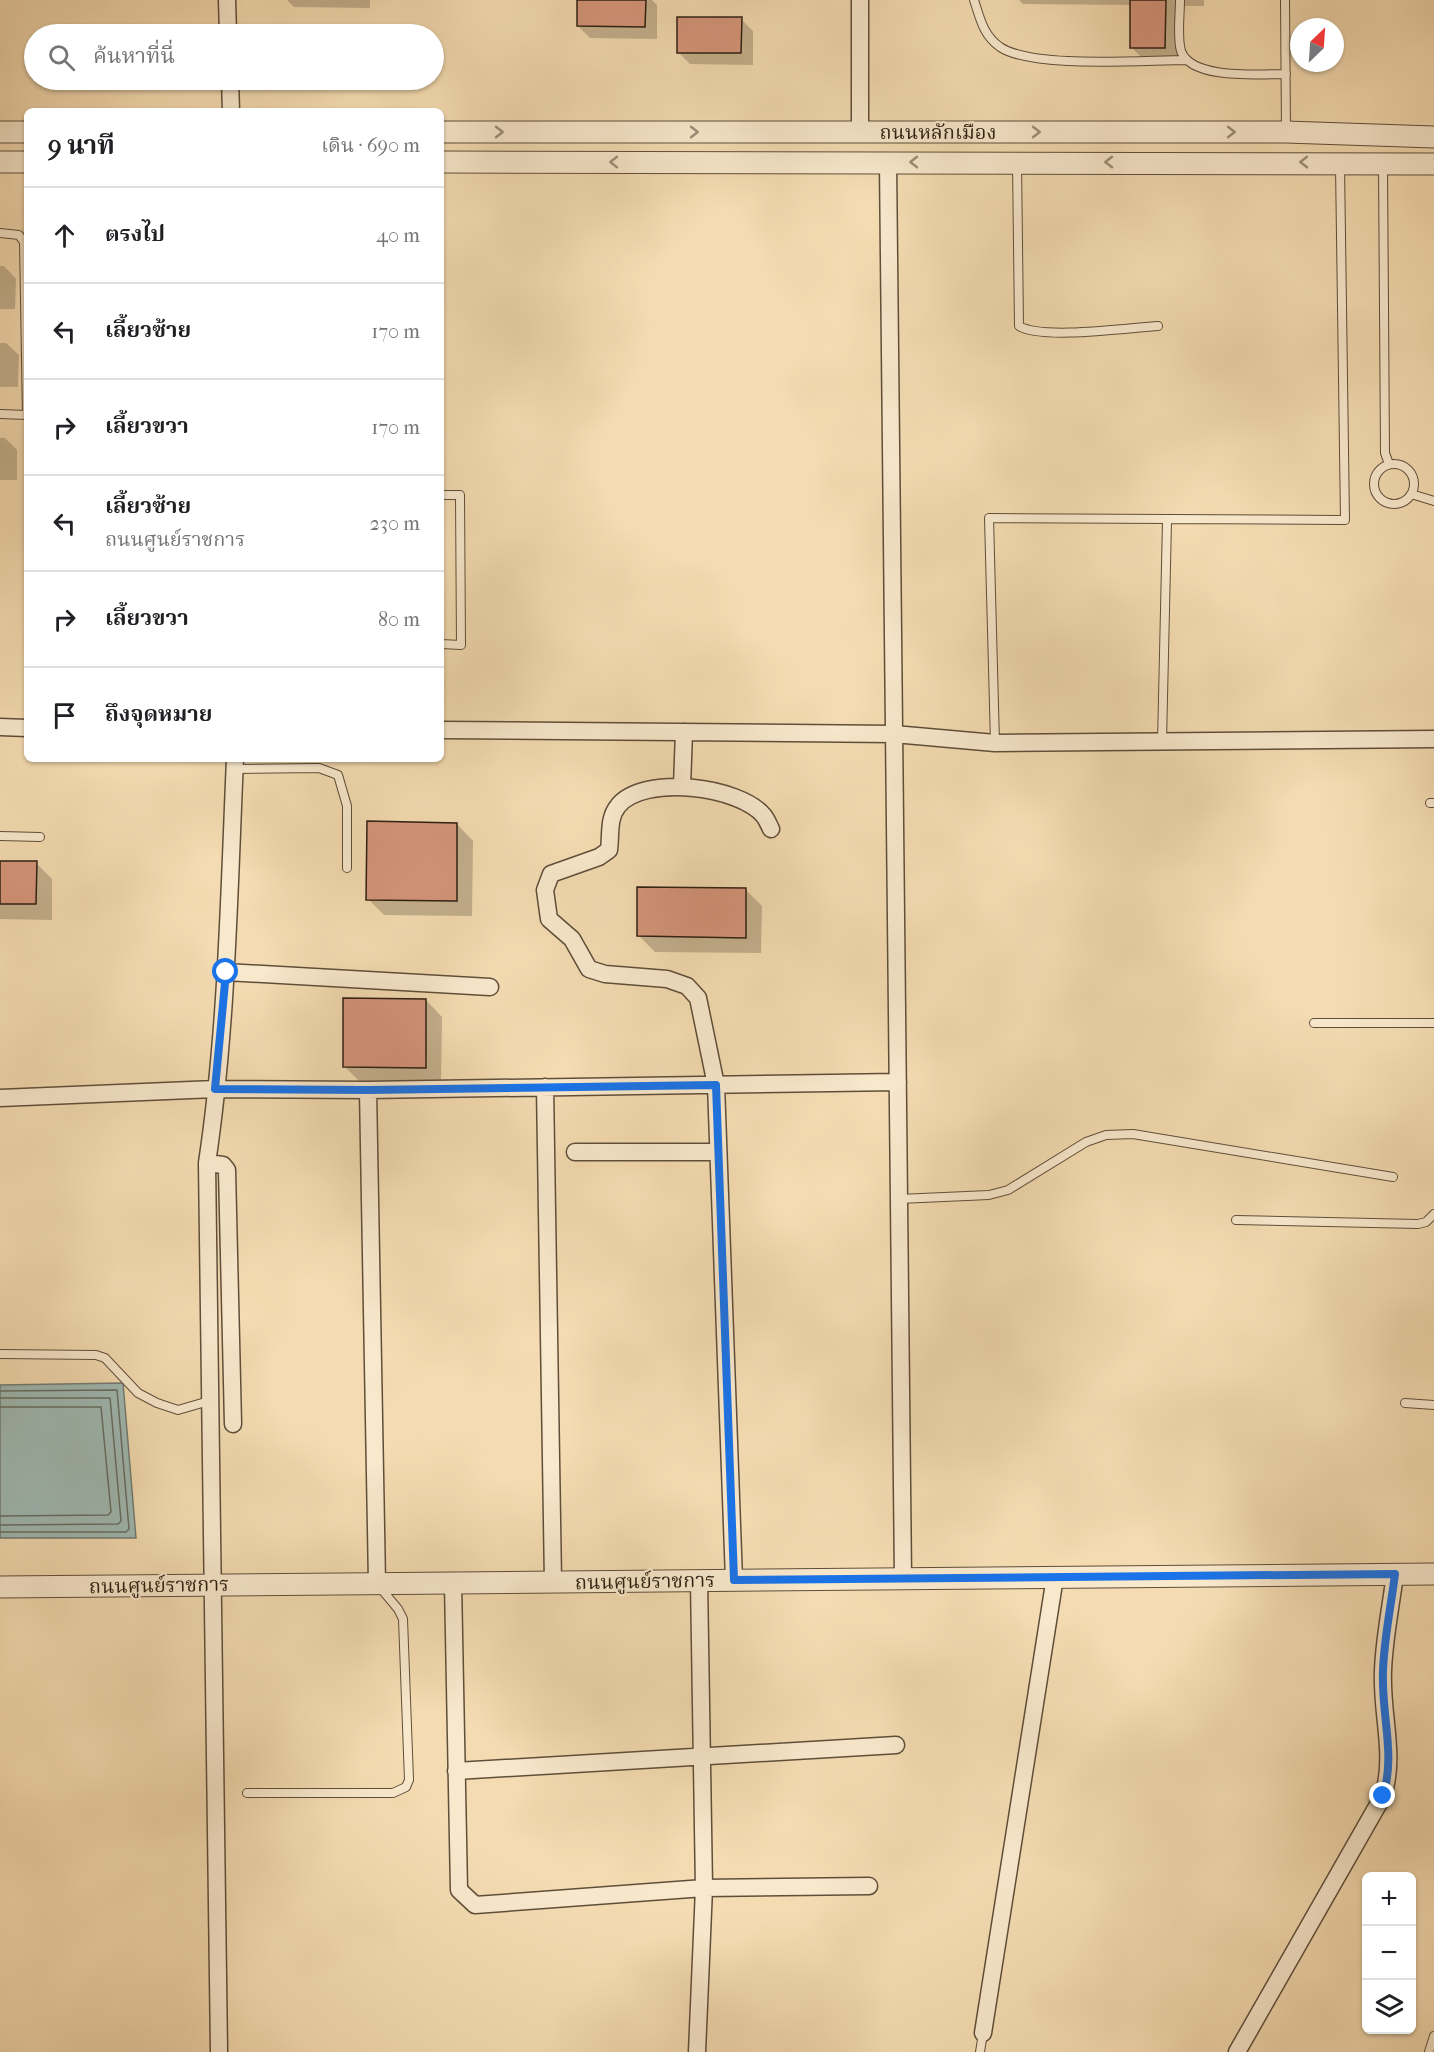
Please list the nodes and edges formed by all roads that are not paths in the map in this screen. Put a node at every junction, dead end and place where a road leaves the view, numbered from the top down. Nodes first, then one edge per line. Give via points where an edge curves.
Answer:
1 (227, 0) edge
2 (860, 0) edge
3 (974, 0) edge
4 (1180, 0) edge
5 (1285, 0) edge
6 (228, 24) edge
7 (1186, 60) junction
8 (1286, 74) junction
9 (230, 90) edge
10 (231, 108) edge
11 (0, 132) edge
12 (24, 132) edge
13 (444, 132) edge
14 (860, 132) junction
15 (1286, 132) junction
16 (1434, 137) edge
17 (0, 162) edge
18 (24, 162) edge
19 (444, 162) edge
20 (888, 162) junction
21 (1017, 162) junction
22 (1340, 162) junction
23 (1383, 162) junction
24 (1434, 164) edge
25 (0, 233) edge
26 (24, 242) edge
27 (1158, 326) dead end
28 (0, 414) edge
29 (24, 415) edge
30 (1389, 464) junction
31 (1411, 494) junction
32 (444, 495) edge
33 (1434, 501) edge
34 (1167, 521) junction
35 (444, 645) edge
36 (0, 727) edge
37 (24, 728) edge
38 (444, 730) edge
39 (684, 732) junction
40 (894, 734) junction
41 (1434, 739) edge
42 (1162, 742) junction
43 (995, 743) junction
44 (235, 764) edge
45 (682, 786) junction
46 (771, 828) dead end
47 (0, 836) edge
48 (40, 837) dead end
49 (346, 868) dead end
50 (226, 972) junction
51 (490, 987) dead end
52 (1314, 1023) dead end
53 (1434, 1023) edge
54 (897, 1082) junction
55 (716, 1085) junction
56 (545, 1087) junction
57 (215, 1089) junction
58 (368, 1090) junction
59 (0, 1098) edge
60 (575, 1152) dead end
61 (718, 1152) junction
62 (207, 1163) junction
63 (1393, 1177) dead end
64 (899, 1199) junction
65 (1434, 1214) edge
66 (1236, 1220) dead end
67 (0, 1354) edge
68 (209, 1401) junction
69 (1405, 1403) dead end
70 (1434, 1405) edge
71 (233, 1424) dead end
72 (1395, 1574) junction
73 (1434, 1574) edge
74 (1055, 1577) junction
75 (903, 1579) junction
76 (734, 1580) junction
77 (699, 1581) junction
78 (553, 1582) junction
79 (377, 1583) junction
80 (453, 1583) junction
81 (211, 1585) junction
82 (0, 1587) edge
83 (896, 1745) dead end
84 (701, 1758) junction
85 (456, 1772) junction
86 (247, 1793) dead end
87 (869, 1886) dead end
88 (704, 1888) junction
89 (982, 2033) joint
90 (1434, 2036) edge
91 (219, 2052) edge
92 (697, 2052) edge
93 (980, 2052) edge
94 (1237, 2052) edge
95 (1429, 2052) edge

1 - 6 street
2 - 14 street
3 - 7 lane via 984,32 1000,47 1016,53 1089,60
4 - 7 lane via 1181,50
5 - 8 lane
7 - 8 lane via 1212,72
8 - 15 lane
9 - 10 street
11 - 12 street
13 -> 14 street, ถนนหลักเมือง
14 -> 15 street, ถนนหลักเมือง
14 - 20 street
15 - 16 street, ถนนหลักเมือง
17 - 18 street
20 -> 19 street, ถนนหลักเมือง
21 -> 20 street, ถนนหลักเมือง
20 - 40 street
22 -> 21 street, ถนนหลักเมือง
21 - 27 lane via 1019,326 1028,332
22 - 23 street, ถนนหลักเมือง
22 - 34 lane via 1345,520
23 - 24 street, ถนนหลักเมือง
23 - 30 lane via 1385,453
25 - 26 lane via 19,235
28 - 29 lane
30 - 31 lane via 1401,465 1411,474
30 - 31 lane via 1374,481 1380,498 1395,504
31 - 33 lane
32 - 35 lane via 460,495 461,645
34 - 42 lane
34 - 43 lane via 989,518
36 - 37 street
38 - 39 street
39 - 40 street
39 - 45 street
40 - 43 street
40 - 54 street
41 - 42 street
42 - 43 street
44 - 49 lane via 319,768 338,775 347,807
44 - 50 street
45 - 46 street via 731,796 764,815
45 - 55 street via 641,791 625,798 610,820 609,850 551,874 545,890 546,906 549,919 572,939 589,969 667,979 687,986 698,998
47 - 48 lane
50 - 51 street
50 - 57 street
52 - 53 lane
54 - 55 street
54 - 64 street
55 - 56 street
55 - 61 street
56 - 58 street
56 - 78 street
57 - 58 street
57 - 59 street
57 - 62 street
58 - 79 street
60 - 61 street
61 - 76 street
62 - 68 street
62 - 71 street via 223,1165 227,1170
63 - 64 lane via 1133,1134 1106,1135 1086,1142 1008,1190 989,1195
64 - 75 street
65 - 66 lane via 1418,1224
67 - 68 lane via 96,1355 105,1358 138,1393 157,1403 178,1410
68 - 81 street
69 - 70 lane
72 - 73 street, ถนนศูนย์ราชการ
72 - 74 street, ถนนศูนย์ราชการ
72 - 94 street via 1383,1671 1390,1766 1383,1796
74 - 75 street, ถนนศูนย์ราชการ
74 - 89 street
75 - 76 street, ถนนศูนย์ราชการ
76 - 77 street, ถนนศูนย์ราชการ
77 - 78 street, ถนนศูนย์ราชการ
77 - 84 street
78 - 80 street, ถนนศูนย์ราชการ
79 - 80 street, ถนนศูนย์ราชการ
79 - 81 street, ถนนศูนย์ราชการ
79 - 86 lane via 403,1619 409,1780 406,1787 393,1793
80 - 85 street
81 - 82 street, ถนนศูนย์ราชการ
81 - 91 street
83 - 84 street
84 - 85 street
84 - 88 street
85 - 88 street via 459,1890 475,1905
87 - 88 street
88 - 92 street
89 - 93 lane
90 - 95 lane

